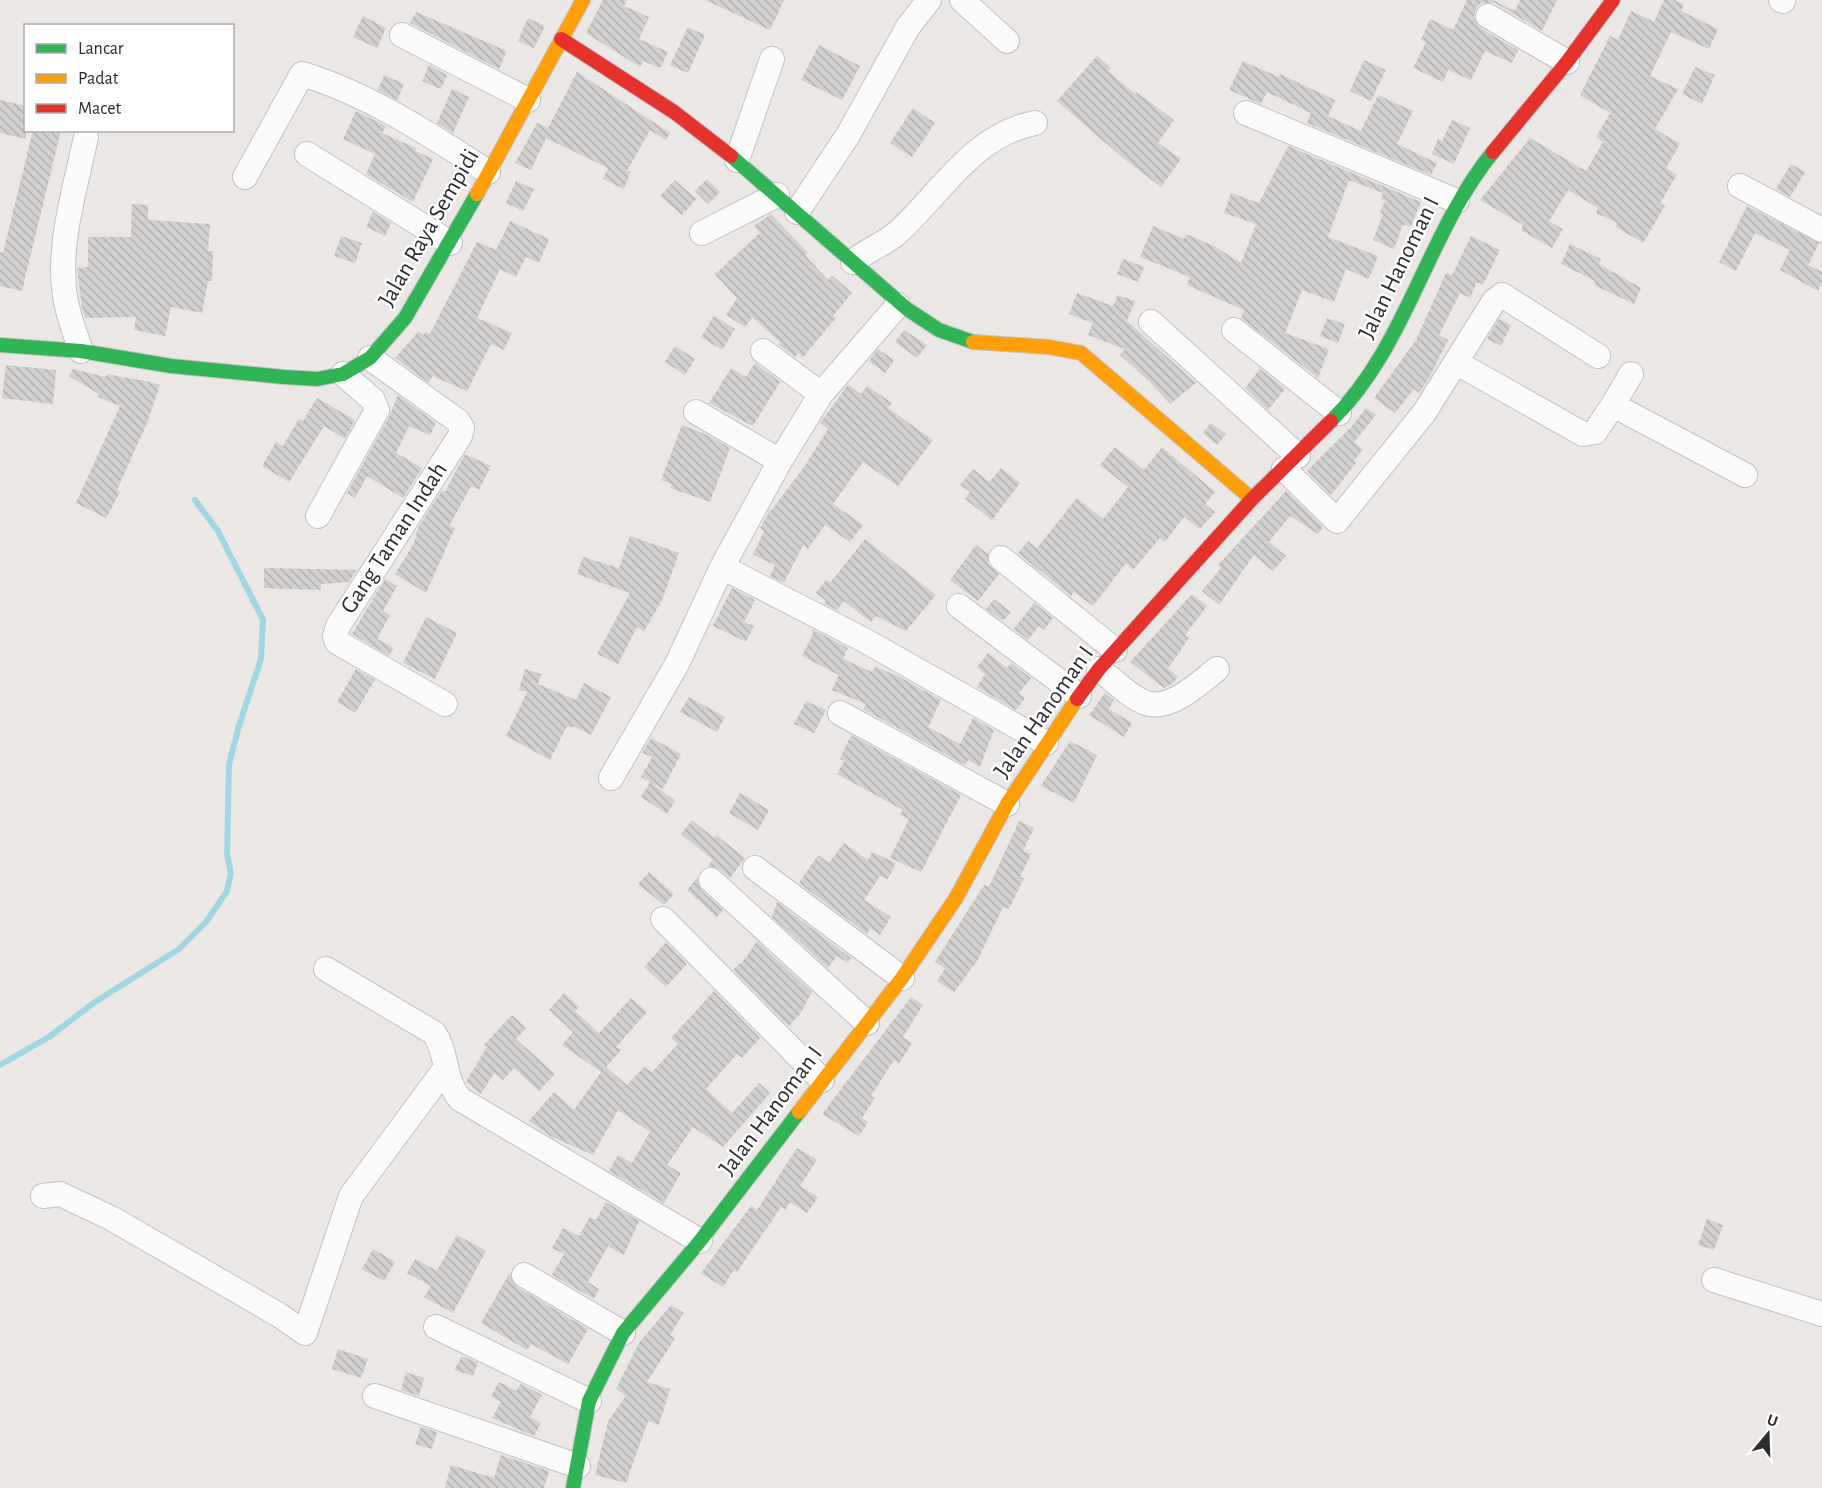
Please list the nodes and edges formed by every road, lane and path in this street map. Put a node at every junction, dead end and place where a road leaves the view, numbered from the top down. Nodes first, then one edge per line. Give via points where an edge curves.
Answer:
1 (583, 0) edge
2 (928, 0) edge
3 (962, 0) edge
4 (1602, 4) edge
5 (1488, 16) dead end
6 (402, 35) dead end
7 (561, 39) junction
8 (1007, 41) dead end
9 (772, 59) dead end
10 (1567, 62) junction
11 (528, 100) junction
12 (1246, 113) dead end
13 (1035, 123) dead end
14 (86, 137) dead end
15 (307, 154) dead end
16 (737, 160) junction
17 (488, 172) junction
18 (245, 177) dead end
19 (1740, 186) dead end
20 (777, 195) junction
21 (1457, 201) junction
22 (797, 212) junction
23 (1822, 230) edge
24 (702, 233) dead end
25 (450, 243) junction
26 (853, 262) junction
27 (898, 305) junction
28 (1151, 322) dead end
29 (1234, 330) dead end
30 (0, 345) edge
31 (81, 351) junction
32 (763, 351) dead end
33 (1598, 356) dead end
34 (370, 358) junction
35 (1457, 363) junction
36 (343, 374) junction
37 (1631, 374) dead end
38 (821, 394) junction
39 (1613, 405) junction
40 (696, 412) dead end
41 (1339, 413) junction
42 (780, 461) junction
43 (1291, 462) junction
44 (1744, 475) dead end
45 (1252, 499) junction
46 (318, 516) dead end
47 (1001, 558) dead end
48 (722, 567) junction
49 (959, 606) dead end
50 (1114, 650) junction
51 (1099, 669) junction
52 (1217, 669) dead end
53 (1079, 696) junction
54 (445, 704) dead end
55 (840, 713) dead end
56 (1046, 743) junction
57 (611, 778) dead end
58 (1007, 804) junction
59 (755, 868) dead end
60 (711, 880) dead end
61 (663, 919) dead end
62 (326, 969) dead end
63 (902, 978) junction
64 (867, 1023) junction
65 (445, 1069) junction
66 (822, 1080) junction
67 (43, 1196) dead end
68 (700, 1241) junction
69 (524, 1275) dead end
70 (1714, 1280) dead end
71 (1822, 1314) edge
72 (436, 1327) dead end
73 (623, 1333) junction
74 (375, 1396) dead end
75 (590, 1401) junction
76 (575, 1477) edge

1 - 7 street, Jalan Raya Sempidi
2 - 22 street
3 - 8 street
4 - 10 street, Jalan Hanoman I
5 - 10 street
6 - 11 street
7 - 11 street, Jalan Raya Sempidi
7 - 16 street via 695,127
9 - 16 street
10 - 21 street, Jalan Hanoman I via 1510,128
11 - 17 street, Jalan Raya Sempidi
12 - 21 street
13 - 26 street via 1013,129 983,147 895,234
14 - 31 street via 66,240 64,286 68,315
15 - 25 street
16 - 20 street
17 - 18 street via 426,132 330,82 302,74
17 - 25 street, Jalan Raya Sempidi
19 - 23 street
20 - 22 street
20 - 24 street
21 - 41 street, Jalan Hanoman I via 1392,340
22 - 26 street
25 - 34 street, Jalan Raya Sempidi via 405,318
26 - 27 street
27 - 38 street
27 - 45 street via 938,330 974,344 1065,347 1081,353
28 - 43 street
29 - 41 street
30 - 31 street, Jalan Raya Sempidi
31 - 36 street, Jalan Raya Sempidi via 171,366 284,378 317,379
32 - 38 street
33 - 35 street via 1502,296 1494,302
34 - 36 street, Jalan Raya Sempidi
34 - 54 street, Gang Taman Indah via 458,421 462,428 335,636 337,642
35 - 39 street via 1583,434 1596,432
35 - 43 street via 1424,413 1337,520
36 - 46 street via 373,400 377,410
37 - 39 street
38 - 42 street
39 - 44 street
40 - 42 street
41 - 43 street, Jalan Hanoman I
42 - 48 street
43 - 45 street, Jalan Hanoman I
45 - 50 street, Jalan Hanoman I
47 - 50 street
48 - 56 street via 864,640
48 - 57 street via 677,664
49 - 53 street
50 - 51 street, Jalan Hanoman I
51 - 52 street via 1141,701 1154,704 1186,693
51 - 53 street, Jalan Hanoman I
53 - 56 street, Jalan Hanoman I
55 - 58 street
56 - 58 street, Jalan Hanoman I
58 - 63 street, Jalan Hanoman I via 956,898
59 - 63 street
60 - 64 street
61 - 66 street
62 - 65 street via 427,1027 438,1039
63 - 64 street, Jalan Hanoman I
64 - 66 street, Jalan Hanoman I
65 - 67 street via 351,1196 305,1333 111,1218 60,1194
65 - 68 street via 460,1099
66 - 68 street, Jalan Hanoman I
68 - 73 street, Jalan Hanoman I
69 - 73 street
70 - 71 street
72 - 75 street
73 - 75 street, Jalan Hanoman I
74 - 76 street
75 - 76 street, Jalan Hanoman I

